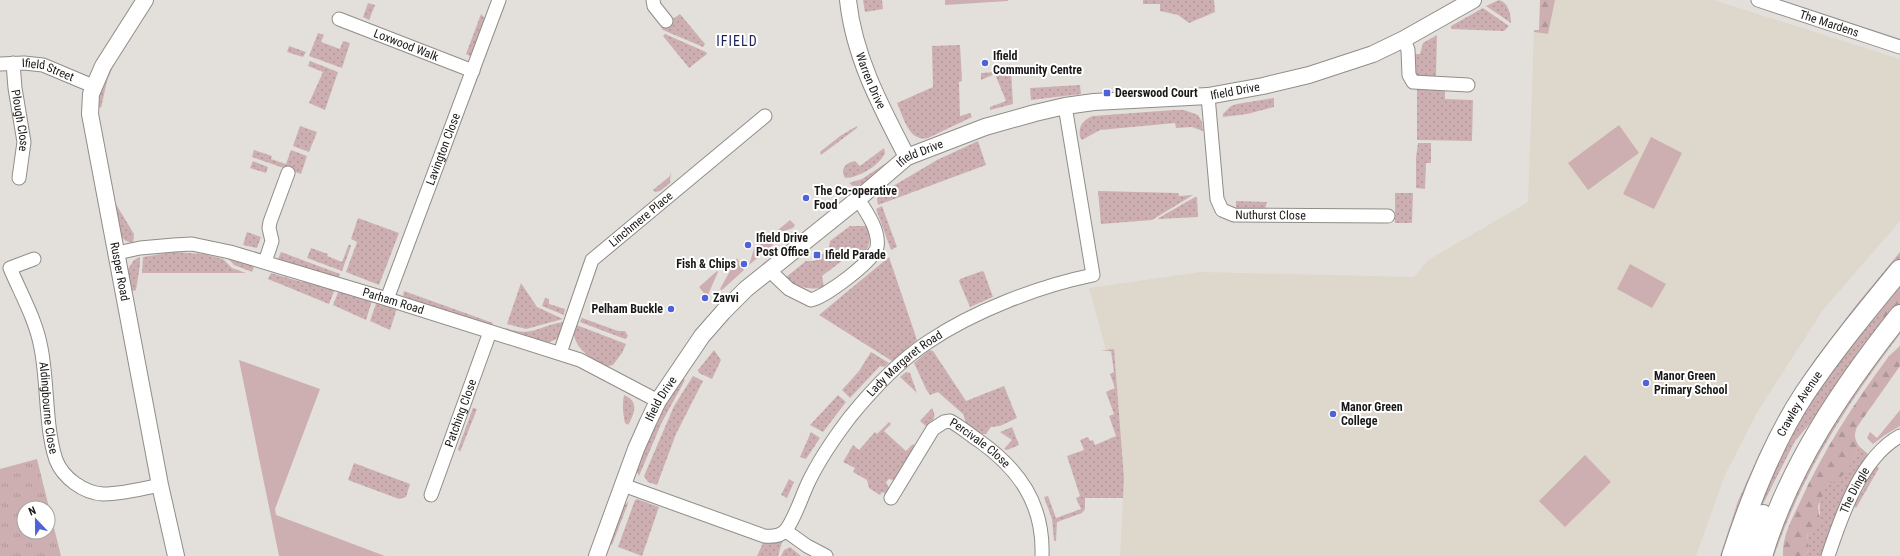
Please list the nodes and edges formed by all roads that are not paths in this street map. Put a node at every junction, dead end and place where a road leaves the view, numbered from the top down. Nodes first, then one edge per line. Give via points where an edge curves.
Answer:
1 (145, 0) edge
2 (499, 0) edge
3 (653, 0) edge
4 (848, 0) edge
5 (1473, 0) edge
6 (1758, 0) edge
7 (339, 19) dead end
8 (666, 21) dead end
9 (1404, 38) junction
10 (1900, 48) edge
11 (13, 63) junction
12 (0, 64) edge
13 (474, 71) junction
14 (1468, 85) dead end
15 (93, 86) junction
16 (1208, 96) junction
17 (1065, 106) junction
18 (765, 116) dead end
19 (907, 157) junction
20 (288, 173) dead end
21 (19, 178) dead end
22 (858, 199) junction
23 (1388, 216) dead end
24 (117, 253) junction
25 (34, 258) dead end
26 (265, 262) junction
27 (769, 270) junction
28 (1900, 270) edge
29 (388, 298) junction
30 (1900, 315) edge
31 (490, 332) junction
32 (560, 353) junction
33 (658, 400) junction
34 (1816, 434) junction
35 (1900, 436) edge
36 (160, 485) junction
37 (623, 485) junction
38 (432, 495) dead end
39 (891, 498) dead end
40 (786, 531) junction
41 (176, 556) edge
42 (597, 556) edge
43 (826, 556) edge
44 (1042, 556) edge
45 (1732, 556) edge
46 (1747, 556) edge
47 (1762, 556) edge
48 (1828, 556) edge

1 - 15 street, Rusper Road
2 - 13 street, Lavington Close
3 - 8 street via 654,6
4 - 19 street, Warren Drive via 853,31 866,72
5 - 9 street, Ifield Drive
6 - 10 street, The Mardens
7 - 13 street, Loxwood Walk
9 - 14 street via 1408,50 1409,75 1413,82
9 - 16 street, Ifield Drive via 1373,54 1321,72
11 - 12 street, Ifield Street
11 - 15 street, Ifield Street via 43,65
11 - 21 street, Plough Close via 24,142
13 - 29 street, Lavington Close
15 - 24 street, Rusper Road via 90,102 92,131
16 - 17 street, Ifield Drive
16 - 23 street, Nuthurst Close via 1217,199 1222,210 1234,215
17 - 19 street, Ifield Drive via 984,127
17 - 40 street, Lady Margaret Road via 1093,275 1059,284 985,311 937,336 906,358 857,408 833,441 808,482
18 - 32 street, Linchmere Place via 592,260
19 - 22 street, Ifield Drive
20 - 26 street via 270,222 272,241
22 - 27 street, Ifield Drive
22 - 27 street via 876,233 877,248 872,256 849,276 824,295 811,300 789,289
24 - 26 street, Parham Road via 192,244
24 - 36 street, Rusper Road
25 - 36 street, Aldingbourne Close via 10,268 40,342 51,434 57,461 73,482 92,492 112,493
26 - 29 street, Parham Road
27 - 33 street, Ifield Drive via 722,312 702,336
28 - 45 main road, Crawley Avenue via 1866,310 1804,394 1767,464 1746,513
29 - 31 street, Parham Road
30 - 34 main road via 1860,368
31 - 32 street, Parham Road
31 - 38 street, Patching Close
32 - 33 street, Parham Road via 596,367
33 - 37 street, Ifield Drive
34 - 46 main road via 1797,451 1762,517
34 - 47 main road via 1785,495
35 - 48 street, The Dingle via 1878,453 1857,484
36 - 41 street, Rusper Road
37 - 40 street via 764,536 779,535
37 - 42 street, Ifield Drive
39 - 44 street, Percivale Close via 933,429 938,424 950,421 996,452 1015,472 1028,492 1039,520
40 - 43 street

